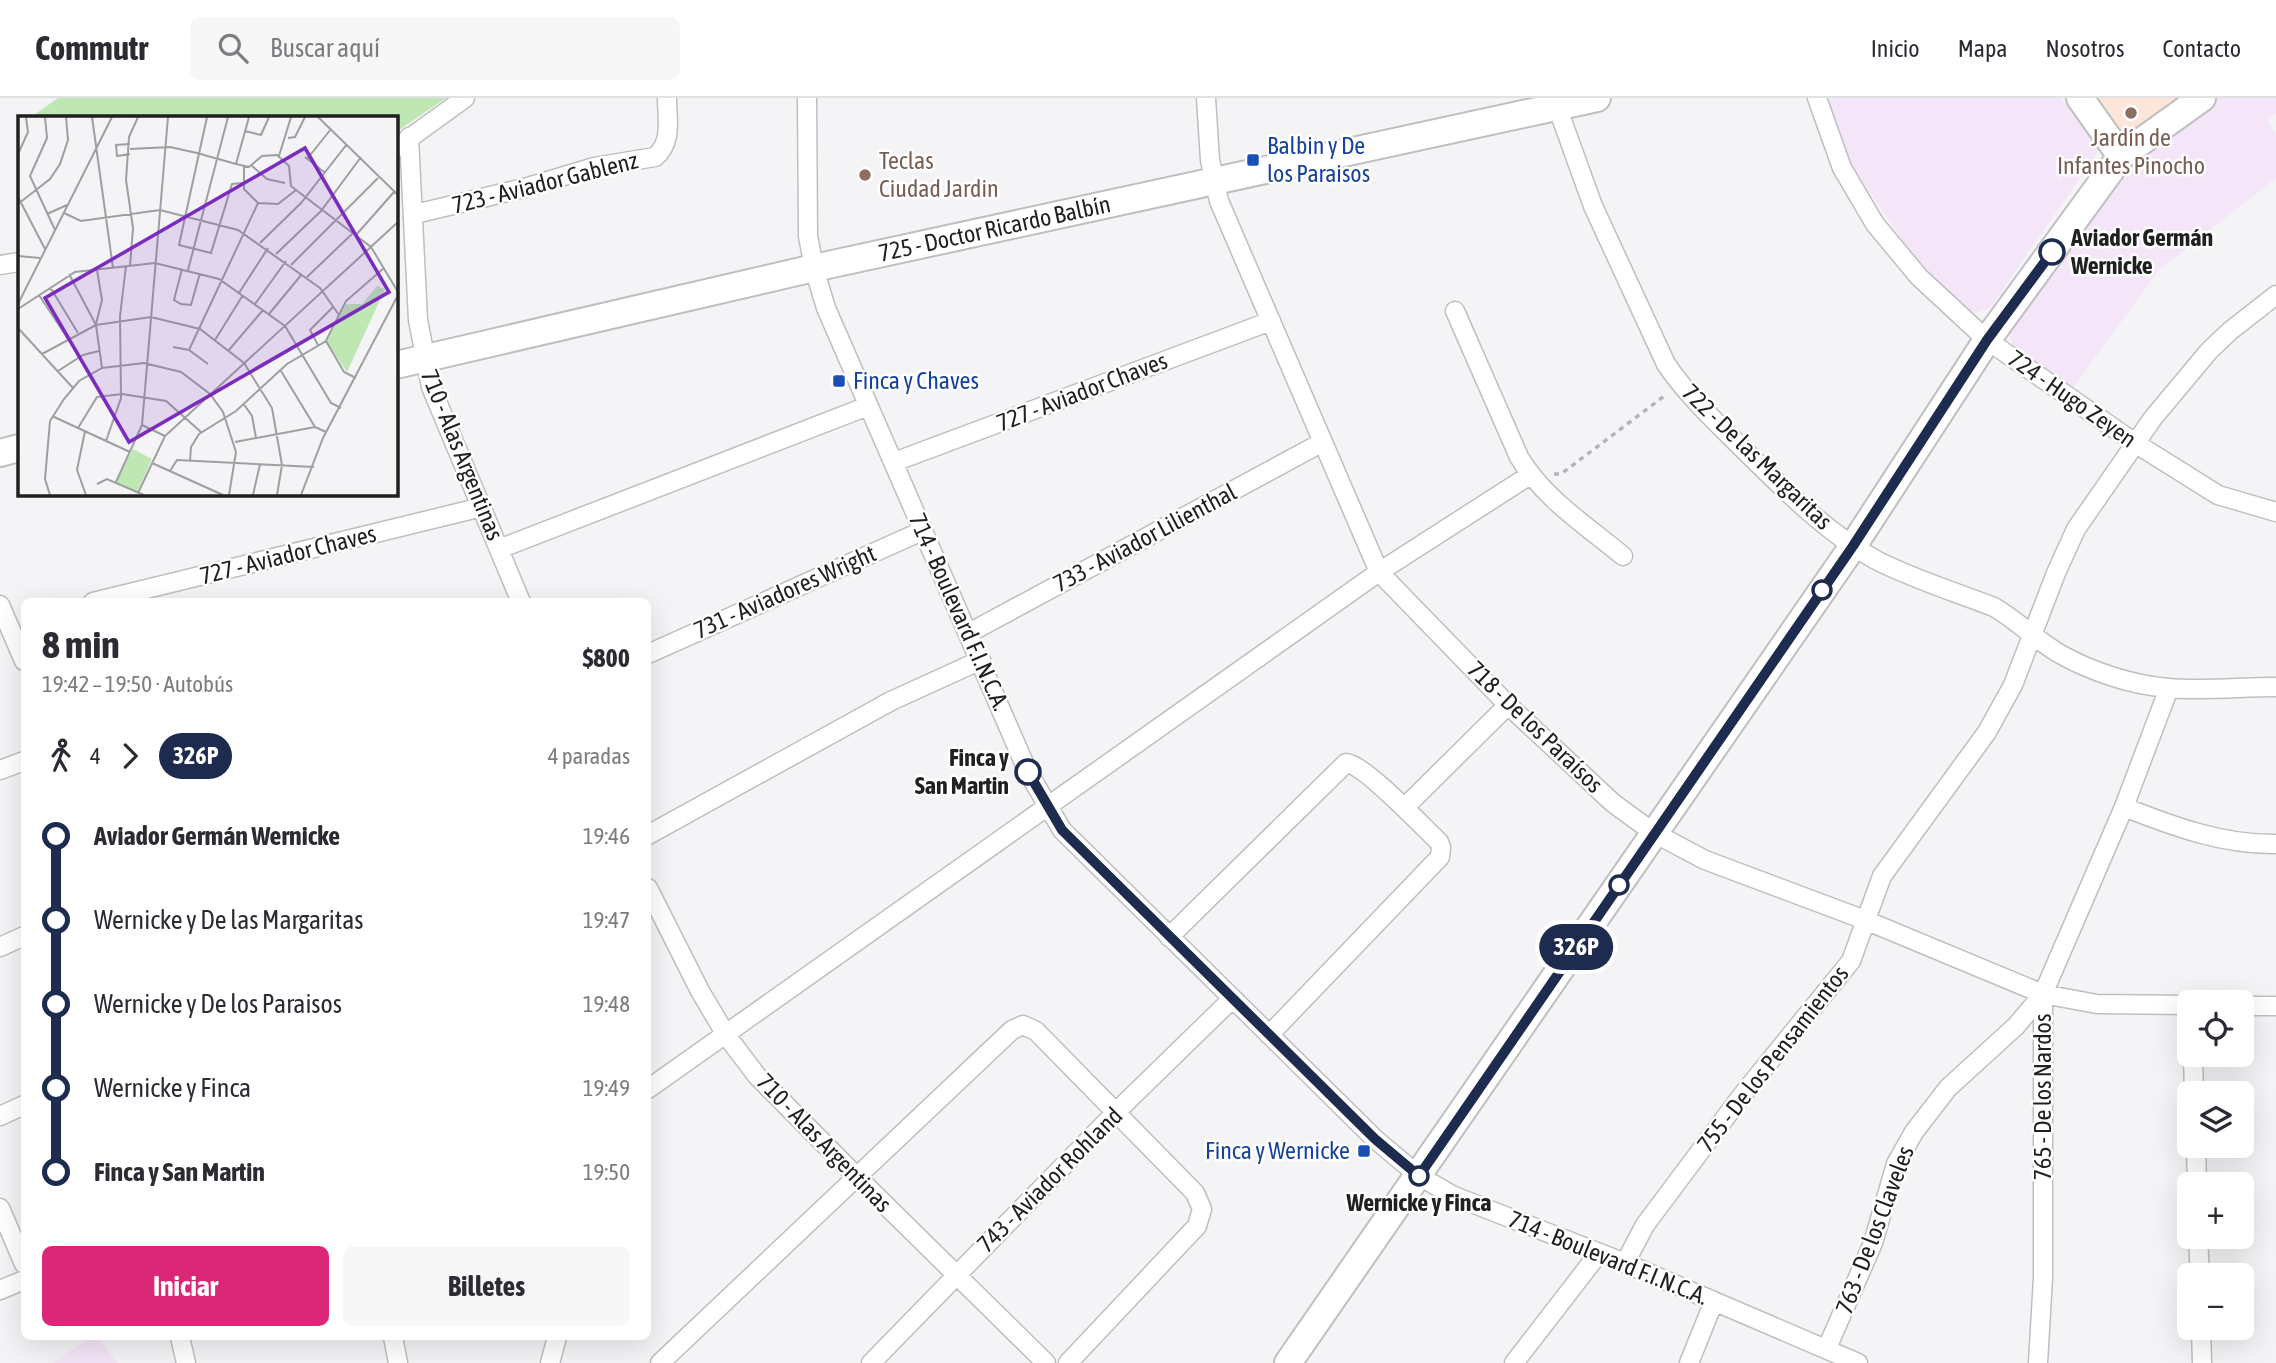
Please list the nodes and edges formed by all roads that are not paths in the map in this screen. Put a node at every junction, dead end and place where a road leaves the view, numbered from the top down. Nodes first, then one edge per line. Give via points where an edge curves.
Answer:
1 (465, 98) edge
2 (667, 98) edge
3 (807, 98) edge
4 (1206, 98) edge
5 (1597, 98) edge
6 (1817, 98) edge
7 (2080, 98) edge
8 (2202, 98) edge
9 (1555, 103) edge
10 (402, 142) edge
11 (2121, 156) junction
12 (1214, 183) junction
13 (415, 214) junction
14 (18, 262) edge
15 (0, 265) edge
16 (814, 268) junction
17 (2276, 295) edge
18 (1455, 311) dead end
19 (1270, 321) junction
20 (1987, 340) junction
21 (424, 359) junction
22 (397, 365) edge
23 (869, 406) junction
24 (1321, 443) junction
25 (2135, 443) junction
26 (18, 449) edge
27 (0, 453) edge
28 (894, 462) junction
29 (1530, 475) junction
30 (482, 508) junction
31 (2276, 512) edge
32 (922, 531) junction
33 (1853, 546) junction
34 (499, 549) junction
35 (1623, 556) dead end
36 (1379, 572) junction
37 (110, 598) edge
38 (519, 598) edge
39 (0, 605) edge
40 (16, 621) edge
41 (2033, 632) junction
42 (969, 633) junction
43 (21, 646) edge
44 (651, 653) edge
45 (981, 660) junction
46 (2276, 687) edge
47 (2169, 688) junction
48 (1508, 705) junction
49 (21, 762) edge
50 (0, 770) edge
51 (1048, 807) junction
52 (2123, 807) junction
53 (1404, 808) junction
54 (651, 833) edge
55 (1654, 833) junction
56 (2276, 844) edge
57 (652, 908) edge
58 (1865, 920) junction
59 (21, 937) edge
60 (1169, 937) junction
61 (0, 947) edge
62 (2043, 994) junction
63 (1232, 999) junction
64 (2177, 1006) edge
65 (2254, 1006) edge
66 (2276, 1006) edge
67 (726, 1035) junction
68 (1269, 1035) junction
69 (651, 1087) edge
70 (21, 1106) edge
71 (1116, 1112) junction
72 (0, 1116) edge
73 (856, 1176) junction
74 (1419, 1176) junction
75 (0, 1208) edge
76 (1599, 1253) junction
77 (21, 1257) edge
78 (1625, 1263) junction
79 (956, 1276) junction
80 (21, 1281) edge
81 (0, 1290) edge
82 (1714, 1301) junction
83 (181, 1340) edge
84 (394, 1340) edge
85 (556, 1340) edge
86 (2201, 1340) edge
87 (1827, 1348) junction
88 (186, 1363) edge
89 (398, 1363) edge
90 (550, 1363) edge
91 (660, 1363) edge
92 (871, 1363) edge
93 (1046, 1363) edge
94 (1068, 1363) edge
95 (1289, 1363) edge
96 (1514, 1363) edge
97 (1689, 1363) edge
98 (1858, 1363) edge
99 (2038, 1363) edge
100 (2202, 1363) edge

1 - 10 street
2 - 13 street, 723 - Aviador Gablenz via 668,137 655,156 594,167
3 - 16 street, 714 - Boulevard F.I.N.C.A. via 808,236
4 - 12 street, 718 - De los Paraísos
5 - 9 street, 725 - Doctor Ricardo Balbín
6 - 20 street, 724 - Hugo Zeyen via 1842,168 1875,224 1919,277
7 - 11 street
8 - 11 street
9 - 12 street, 725 - Doctor Ricardo Balbín
9 - 33 street, 722 - De las Margaritas via 1593,206 1679,384 1774,479
10 - 13 street, 710 - Alas Argentinas
11 - 20 street
12 - 16 street, 725 - Doctor Ricardo Balbín
12 - 19 street, 718 - De los Paraísos
13 - 21 street, 710 - Alas Argentinas via 418,320
14 - 15 street
16 - 21 street, 725 - Doctor Ricardo Balbín
16 - 23 street, 714 - Boulevard F.I.N.C.A.
17 - 25 street, 755 - De los Pensamientos via 2208,351
18 - 29 street
19 - 24 street, 718 - De los Paraísos
19 - 28 street, 727 - Aviador Chaves
20 - 25 street, 724 - Hugo Zeyen
20 - 33 street
21 - 22 street, 725 - Doctor Ricardo Balbín
21 - 30 street, 710 - Alas Argentinas via 431,387
23 - 28 street, 714 - Boulevard F.I.N.C.A.
23 - 34 street
24 - 36 street, 718 - De los Paraísos
24 - 42 street, 733 - Aviador Lilienthal
25 - 31 street, 724 - Hugo Zeyen via 2218,495
25 - 41 street, 755 - De los Pensamientos via 2076,529
26 - 27 street
28 - 32 street, 714 - Boulevard F.I.N.C.A.
29 - 35 street
29 - 36 street
30 - 34 street, 710 - Alas Argentinas
30 - 37 street, 727 - Aviador Chaves
32 - 42 street, 714 - Boulevard F.I.N.C.A.
32 - 44 street, 731 - Aviadores Wright
33 - 41 street, 722 - De las Margaritas via 1900,571 1994,607
33 - 55 street
34 - 38 street, 710 - Alas Argentinas
36 - 48 street, 718 - De los Paraísos
36 - 51 street
39 - 40 street
40 - 43 street
41 - 47 street, 722 - De las Margaritas via 2082,664 2132,682
41 - 58 street, 755 - De los Pensamientos via 2013,685 1987,732 1889,863
42 - 45 street, 714 - Boulevard F.I.N.C.A.
45 - 51 street, 714 - Boulevard F.I.N.C.A. via 1028,772
45 - 54 street via 891,701
46 - 47 street, 722 - De las Margaritas
47 - 52 street, 765 - De los Nardos
48 - 53 street
48 - 55 street, 718 - De los Paraísos via 1613,803
49 - 50 street
51 - 60 street, 714 - Boulevard F.I.N.C.A. via 1062,830
51 - 67 street
52 - 56 street via 2196,832 2245,843
52 - 62 street, 765 - De los Nardos
53 - 60 street via 1358,767 1343,766
53 - 68 street via 1439,842 1437,860
55 - 58 street, 718 - De los Paraísos via 1705,860
55 - 74 street
57 - 67 street, 710 - Alas Argentinas
58 - 62 street, 718 - De los Paraísos
58 - 78 street, 755 - De los Pensamientos via 1851,961 1742,1094 1645,1225
59 - 61 street
60 - 63 street, 714 - Boulevard F.I.N.C.A.
62 - 64 street, 718 - De los Paraísos via 2097,1004
62 - 87 street, 763 - De los Claveles via 2016,1026 1948,1088 1914,1132 1896,1164 1874,1243
62 - 99 street, 765 - De los Nardos via 2043,1278
63 - 68 street, 714 - Boulevard F.I.N.C.A.
63 - 71 street, 743 - Aviador Rohland
65 - 66 street
67 - 69 street
67 - 73 street, 710 - Alas Argentinas via 757,1076
68 - 74 street, 714 - Boulevard F.I.N.C.A.
70 - 72 street
71 - 73 street via 1036,1031 1023,1025 1012,1030
71 - 79 street, 743 - Aviador Rohland
71 - 94 street via 1195,1193 1202,1209 1197,1226
73 - 79 street, 710 - Alas Argentinas
73 - 91 street
74 - 76 street, 714 - Boulevard F.I.N.C.A. via 1454,1196
74 - 95 street
75 - 77 street
76 - 78 street, 714 - Boulevard F.I.N.C.A.
76 - 96 street
78 - 82 street, 714 - Boulevard F.I.N.C.A.
79 - 92 street, 743 - Aviador Rohland
79 - 93 street, 710 - Alas Argentinas
80 - 81 street
82 - 87 street, 714 - Boulevard F.I.N.C.A.
82 - 97 street
83 - 88 street
84 - 89 street
85 - 90 street
86 - 100 street
87 - 98 street, 714 - Boulevard F.I.N.C.A.

